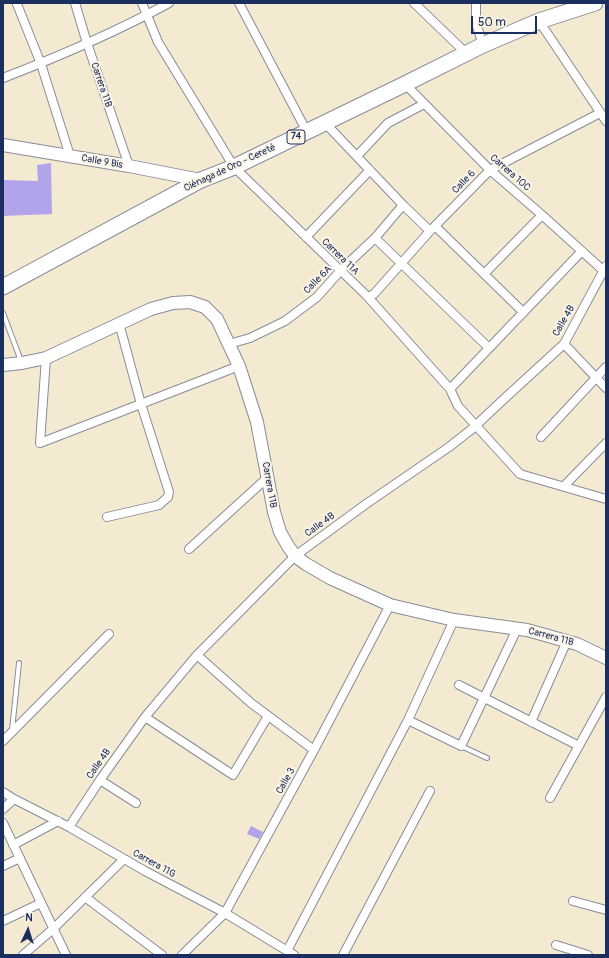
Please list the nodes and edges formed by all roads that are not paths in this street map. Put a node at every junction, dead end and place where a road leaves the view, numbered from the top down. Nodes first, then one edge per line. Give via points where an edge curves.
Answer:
1 (75, 3) edge
2 (142, 3) edge
3 (169, 3) edge
4 (239, 3) edge
5 (414, 3) edge
6 (476, 3) edge
7 (595, 3) edge
8 (17, 4) edge
9 (147, 15) junction
10 (539, 21) junction
11 (87, 44) junction
12 (483, 45) junction
13 (466, 53) junction
14 (40, 64) junction
15 (3, 78) edge
16 (405, 84) junction
17 (424, 104) junction
18 (600, 113) junction
19 (606, 121) edge
20 (325, 123) junction
21 (307, 132) junction
22 (3, 145) edge
23 (70, 156) junction
24 (357, 156) junction
25 (129, 166) junction
26 (234, 167) junction
27 (370, 170) junction
28 (490, 170) junction
29 (201, 180) junction
30 (403, 205) junction
31 (542, 215) junction
32 (432, 229) junction
33 (306, 237) junction
34 (374, 238) junction
35 (582, 251) junction
36 (401, 263) junction
37 (341, 270) junction
38 (605, 270) edge
39 (484, 274) junction
40 (3, 286) edge
41 (367, 296) junction
42 (523, 312) junction
43 (3, 313) edge
44 (119, 323) junction
45 (229, 344) junction
46 (564, 344) junction
47 (489, 348) junction
48 (46, 358) junction
49 (22, 363) junction
50 (3, 365) edge
51 (239, 366) junction
52 (606, 367) edge
53 (596, 378) junction
54 (606, 388) edge
55 (450, 389) junction
56 (141, 404) junction
57 (476, 426) junction
58 (541, 437) dead end
59 (606, 443) edge
60 (267, 478) junction
61 (564, 486) junction
62 (606, 499) edge
63 (107, 517) dead end
64 (189, 549) dead end
65 (295, 556) junction
66 (390, 605) junction
67 (454, 620) junction
68 (517, 629) junction
69 (108, 634) dead end
70 (567, 641) junction
71 (197, 655) junction
72 (606, 658) edge
73 (19, 663) dead end
74 (459, 685) dead end
75 (606, 697) edge
76 (484, 698) junction
77 (268, 716) junction
78 (145, 717) junction
79 (408, 720) junction
80 (531, 722) junction
81 (12, 733) junction
82 (3, 741) edge
83 (461, 746) junction
84 (579, 746) junction
85 (314, 750) junction
86 (487, 758) dead end
87 (100, 780) junction
88 (3, 792) edge
89 (430, 792) dead end
90 (550, 798) dead end
91 (14, 799) junction
92 (136, 803) dead end
93 (3, 809) edge
94 (58, 821) junction
95 (3, 823) edge
96 (69, 827) junction
97 (13, 845) junction
98 (20, 858) junction
99 (124, 858) junction
100 (3, 866) edge
101 (85, 897) junction
102 (572, 901) dead end
103 (41, 903) junction
104 (606, 910) edge
105 (225, 913) junction
106 (3, 921) edge
107 (53, 929) junction
108 (556, 945) dead end
109 (290, 953) edge
110 (23, 955) edge
111 (66, 955) edge
112 (162, 955) edge
113 (182, 955) edge
114 (343, 955) edge
115 (588, 955) edge

1 - 11 street, Carrera 11B
2 - 9 street, Carrera 11A
3 - 9 street
4 - 21 street
5 - 13 street
6 - 12 street via 476,23
7 - 10 highway, Ciénaga de Oro - Cereté / 74
8 - 14 street
9 - 11 street
9 - 26 street, Carrera 11A via 158,42
10 - 12 highway, Ciénaga de Oro - Cereté / 74
10 - 18 street
11 - 14 street
11 - 25 street, Carrera 11B
12 - 13 highway, Ciénaga de Oro - Cereté / 74
13 - 16 highway, Ciénaga de Oro - Cereté / 74
14 - 15 street
14 - 23 street
16 - 17 street, Carrera 10C
16 - 20 highway, Ciénaga de Oro - Cereté / 74
17 - 24 street via 388,123
17 - 28 street, Carrera 10C
18 - 19 street
18 - 28 street, Calle 6
20 - 21 highway, Ciénaga de Oro - Cereté / 74
20 - 24 street
21 - 26 highway, Ciénaga de Oro - Cereté / 74
22 - 23 street, Calle 9 Bis
23 - 25 street, Calle 9 Bis
24 - 27 street
25 - 29 street, Calle 9 Bis
26 - 29 highway, Ciénaga de Oro - Cereté / 74
26 - 33 street, Carrera 11A
27 - 30 street
27 - 33 street
28 - 31 street, Carrera 10C
28 - 32 street, Calle 6
29 - 40 highway, Ciénaga de Oro - Cereté / 74
30 - 32 street
30 - 34 street, Calle 6A
31 - 35 street, Carrera 10C
31 - 39 street
32 - 36 street, Calle 6
32 - 39 street
33 - 37 street, Carrera 11A
34 - 36 street
34 - 37 street, Calle 6A
35 - 38 street, Carrera 10C
35 - 42 street
36 - 41 street, Calle 6 via 374,294
36 - 47 street
37 - 41 street, Carrera 11A
37 - 45 street, Calle 6A via 317,297 285,321 250,338
38 - 46 street, Calle 4B
39 - 42 street
41 - 55 street, Carrera 11A
42 - 47 street
43 - 49 lane
44 - 45 street, Carrera 11B via 173,302 190,302 205,308 217,319
44 - 48 street, Carrera 11B
44 - 56 street
45 - 51 street, Carrera 11B
46 - 53 street
46 - 57 street, Calle 4B
47 - 55 street
48 - 49 street, Carrera 11B
48 - 56 street via 40,443
49 - 50 street, Carrera 11B
51 - 56 street
51 - 60 street, Carrera 11B via 257,422
52 - 53 street
53 - 54 street
53 - 58 street
55 - 57 street, Carrera 11A via 458,406
56 - 63 street via 169,492 168,497 159,504
57 - 61 street, Carrera 11A via 520,474
57 - 65 street, Calle 4B
59 - 61 street
60 - 64 street
60 - 65 street, Carrera 11B via 280,532
61 - 62 street, Carrera 11A
65 - 66 street, Carrera 11B via 330,578
65 - 71 street, Calle 4B
66 - 67 street, Carrera 11B
66 - 85 street, Calle 3
67 - 68 street, Carrera 11B
67 - 79 street
68 - 70 street, Carrera 11B
68 - 76 street
69 - 81 street
70 - 72 street, Carrera 11B
70 - 80 street
71 - 77 street
71 - 78 street, Calle 4B
73 - 81 lane
74 - 76 street
75 - 84 street
76 - 80 street
76 - 83 street
77 - 78 street via 233,776
77 - 85 street
78 - 87 street, Calle 4B
79 - 83 street
79 - 109 street
80 - 84 street
81 - 82 street
83 - 86 lane
84 - 90 street
85 - 105 street, Calle 3
87 - 92 street
87 - 96 street, Calle 4B
88 - 91 street, Carrera 11G
89 - 114 street
91 - 93 street
91 - 94 street, Carrera 11G
94 - 96 street, Carrera 11G
94 - 97 street
95 - 97 street
96 - 99 street, Carrera 11G
97 - 98 street
98 - 100 street
98 - 103 street
99 - 101 street
99 - 105 street, Carrera 11G
101 - 107 street
101 - 112 street
102 - 104 street
103 - 106 street
103 - 107 street
105 - 109 street, Carrera 11G
105 - 113 street, Calle 3
107 - 110 street
107 - 111 street
108 - 115 street

